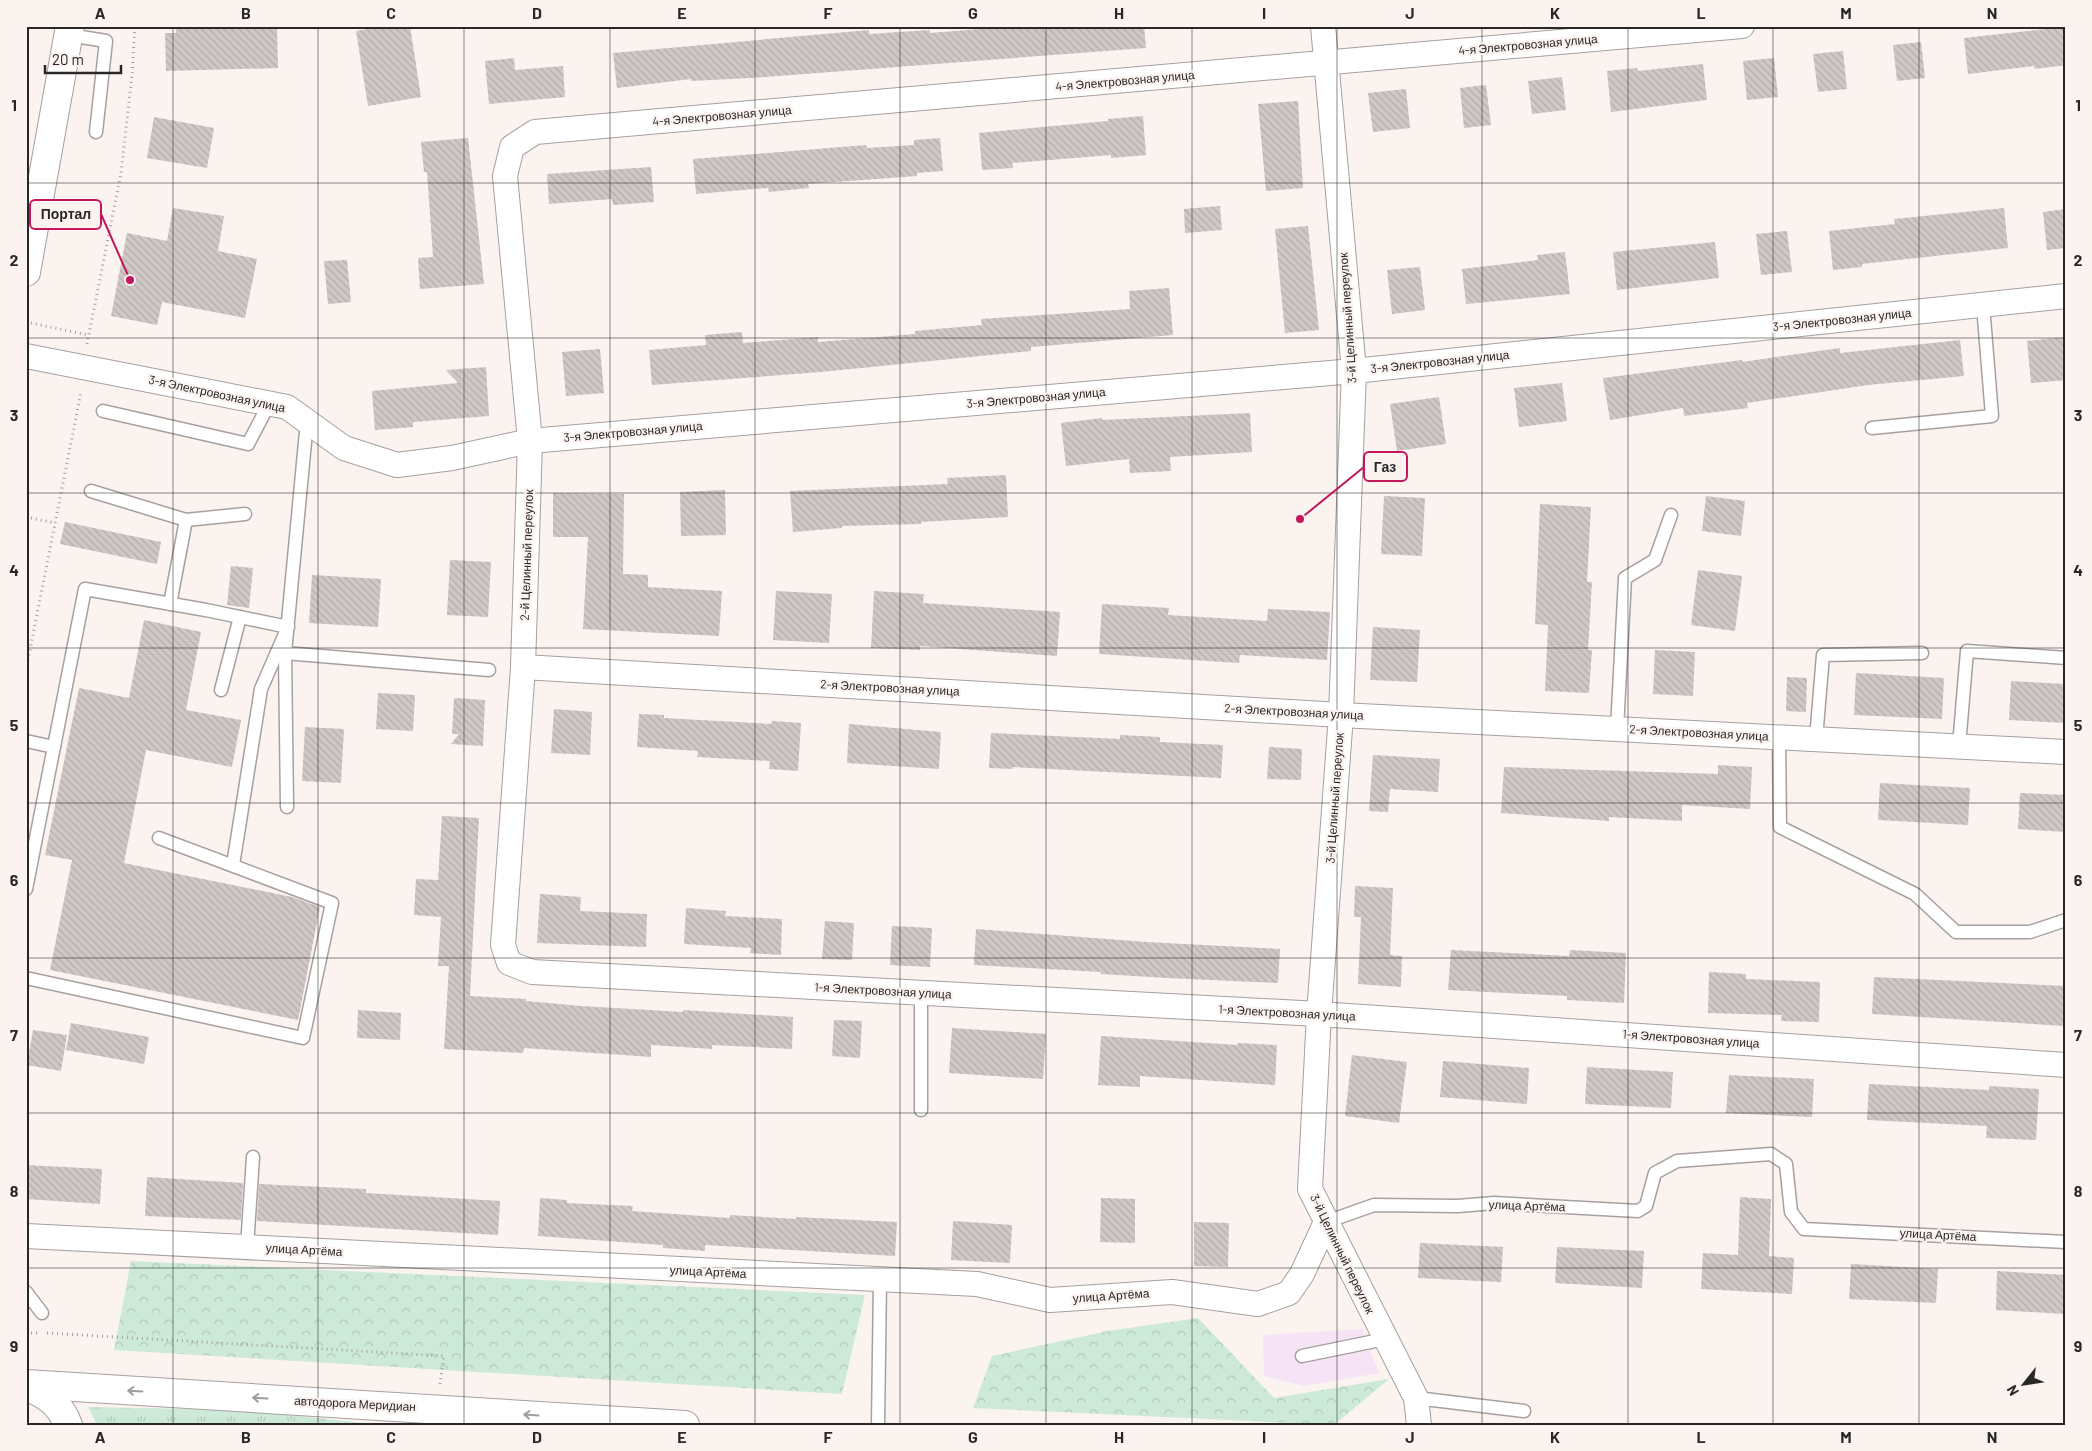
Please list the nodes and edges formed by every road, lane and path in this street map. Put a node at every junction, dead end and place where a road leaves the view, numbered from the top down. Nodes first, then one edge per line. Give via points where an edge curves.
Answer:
1 (1323, 26) edge
2 (1742, 26) edge
3 (70, 30) edge
4 (1327, 63) junction
5 (96, 132) dead end
6 (512, 147) joint
7 (26, 272) edge
8 (2066, 296) edge
9 (1983, 305) junction
10 (26, 322) edge
11 (88, 335) dead end
12 (26, 356) edge
13 (1354, 371) junction
14 (269, 404) junction
15 (103, 411) dead end
16 (307, 421) junction
17 (1872, 428) dead end
18 (530, 441) junction
19 (91, 491) dead end
20 (245, 514) dead end
21 (1671, 515) dead end
22 (26, 517) edge
23 (186, 520) junction
24 (55, 523) dead end
25 (170, 604) junction
26 (240, 617) junction
27 (288, 627) junction
28 (1922, 652) dead end
29 (285, 653) junction
30 (2066, 658) edge
31 (524, 667) junction
32 (489, 670) dead end
33 (221, 690) dead end
34 (1340, 715) junction
35 (1617, 729) junction
36 (1779, 737) junction
37 (1816, 739) junction
38 (26, 741) edge
39 (1959, 746) junction
40 (54, 747) junction
41 (2066, 752) edge
42 (287, 807) dead end
43 (159, 838) dead end
44 (232, 865) junction
45 (26, 888) edge
46 (2066, 920) edge
47 (510, 963) joint
48 (26, 978) edge
49 (921, 993) junction
50 (1319, 1014) junction
51 (2066, 1065) edge
52 (920, 1110) dead end
53 (253, 1157) dead end
54 (1326, 1222) junction
55 (26, 1236) edge
56 (2066, 1242) edge
57 (247, 1247) junction
58 (880, 1281) junction
59 (26, 1292) edge
60 (42, 1313) dead end
61 (26, 1333) edge
62 (1385, 1339) junction
63 (1302, 1356) dead end
64 (26, 1386) edge
65 (440, 1391) dead end
66 (1416, 1398) junction
67 (1524, 1411) dead end
68 (68, 1425) edge
69 (685, 1425) edge
70 (878, 1425) edge
71 (1419, 1425) edge

1 - 4 street, 3-й Целинный переулок
2 - 4 street, 4-я Электровозная улица
3 - 5 lane via 106,40
3 - 7 main road
4 - 6 street, 4-я Электровозная улица via 536,132
4 - 13 street, 3-й Целинный переулок
6 - 18 street, 2-й Целинный переулок via 506,176
8 - 9 street, 3-я Электровозная улица
9 - 13 street, 3-я Электровозная улица
9 - 17 lane via 1992,416
10 - 11 path
12 - 14 street, 3-я Электровозная улица
13 - 18 street, 3-я Электровозная улица
13 - 34 street, 3-й Целинный переулок
14 - 15 lane via 248,444
14 - 16 street, 3-я Электровозная улица via 287,407
16 - 18 street, 3-я Электровозная улица via 344,448 397,465 452,458
16 - 27 lane
18 - 31 street, 2-й Целинный переулок
19 - 23 lane
20 - 23 lane
21 - 35 lane via 1655,560 1625,578
22 - 24 path
23 - 25 lane
25 - 26 lane
25 - 40 lane via 85,589
26 - 27 lane
26 - 33 lane
27 - 29 lane
27 - 44 lane via 261,689
28 - 37 lane via 1823,655
29 - 32 lane
29 - 42 lane
30 - 39 lane via 1967,651
31 - 34 street, 2-я Электровозная улица
31 - 47 street, 2-й Целинный переулок via 503,945
34 - 35 street, 2-я Электровозная улица
34 - 50 street, 3-й Целинный переулок
35 - 36 street, 2-я Электровозная улица
36 - 37 street, 2-я Электровозная улица
36 - 46 lane via 1780,827 1915,894 1956,932 2030,932
37 - 39 street, 2-я Электровозная улица
38 - 40 lane
39 - 41 street, 2-я Электровозная улица
40 - 45 lane
43 - 44 lane
44 - 48 lane via 332,903 303,1038
47 - 49 street, 1-я Электровозная улица via 532,972
49 - 50 street, 1-я Электровозная улица
49 - 52 lane
50 - 51 street, 1-я Электровозная улица
50 - 54 street, 3-й Целинный переулок via 1310,1189
53 - 57 lane
54 - 56 lane, улица Артёма via 1374,1205 1494,1203 1638,1211 1646,1206 1655,1173 1677,1161 1770,1154 1786,1164 1791,1212 1804,1229
54 - 58 street, улица Артёма via 1302,1274 1289,1293 1258,1304 1172,1292 1050,1300 977,1284
54 - 62 street, 3-й Целинный переулок
55 - 57 street, улица Артёма
57 - 58 street, улица Артёма
58 - 70 lane
59 - 60 lane
61 - 65 path via 60,1332 444,1356
62 - 63 lane
62 - 66 street, 3-й Целинный переулок
64 - 68 main road via 56,1403
69 -> 64 main road, автодорога Меридиан
66 - 67 lane
66 - 71 street, 3-й Целинный переулок

